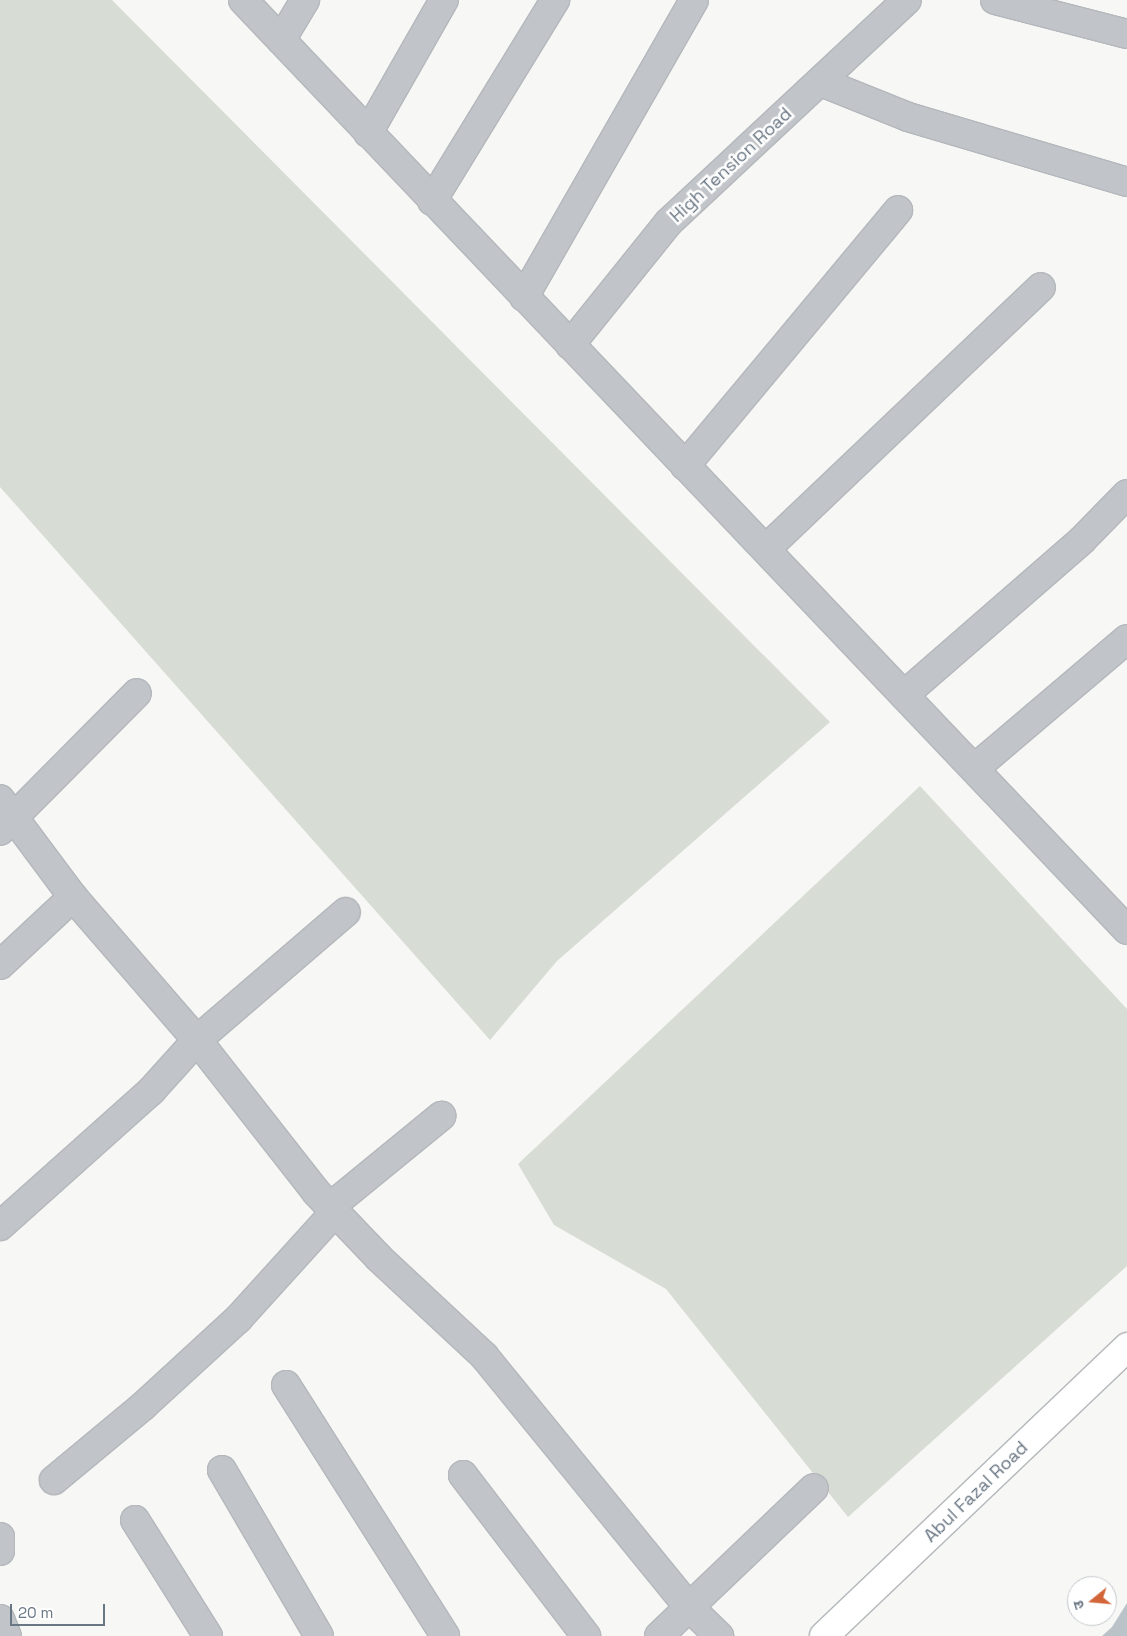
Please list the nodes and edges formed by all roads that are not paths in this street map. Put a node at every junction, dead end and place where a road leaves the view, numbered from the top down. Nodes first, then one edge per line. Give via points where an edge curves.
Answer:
1 (243, 0) edge
2 (305, 0) edge
3 (444, 0) edge
4 (555, 0) edge
5 (694, 0) edge
6 (907, 0) edge
7 (995, 0) edge
8 (1127, 34) edge
9 (282, 40) junction
10 (821, 82) junction
11 (368, 133) junction
12 (1127, 182) edge
13 (432, 201) junction
14 (898, 210) dead end
15 (1041, 287) dead end
16 (524, 297) junction
17 (570, 345) junction
18 (685, 466) junction
19 (1127, 494) edge
20 (767, 548) junction
21 (1127, 639) edge
22 (137, 693) dead end
23 (904, 695) junction
24 (975, 768) junction
25 (5, 816) edge
26 (73, 898) junction
27 (346, 912) dead end
28 (1127, 930) edge
29 (0, 965) edge
30 (197, 1040) junction
31 (441, 1116) dead end
32 (333, 1210) junction
33 (0, 1226) edge
34 (1127, 1347) edge
35 (286, 1385) dead end
36 (222, 1470) dead end
37 (462, 1475) dead end
38 (54, 1480) dead end
39 (814, 1488) dead end
40 (135, 1520) dead end
41 (0, 1537) edge
42 (0, 1551) edge
43 (688, 1605) junction
44 (0, 1619) edge
45 (7, 1636) edge
46 (208, 1636) edge
47 (319, 1636) edge
48 (444, 1636) edge
49 (586, 1636) edge
50 (659, 1636) edge
51 (719, 1636) edge
52 (824, 1636) edge

1 - 9 street
2 - 9 street
3 - 11 street
4 - 13 street
5 - 16 street
6 - 10 street, High Tension Road
7 - 8 street
9 - 11 street
10 - 12 street via 908,117
10 - 17 street, High Tension Road via 669,222
11 - 13 street
13 - 16 street
14 - 18 street
15 - 20 street
16 - 17 street
17 - 18 street
18 - 20 street
19 - 23 street via 1082,540
20 - 23 street
21 - 24 street
22 - 25 street
23 - 24 street
24 - 28 street
25 - 26 street
26 - 29 street
26 - 30 street
27 - 30 street
30 - 32 street
30 - 33 street via 151,1091
31 - 32 street
32 - 38 street via 238,1319 143,1406
32 - 43 street via 379,1258 484,1356
34 - 52 street, Abul Fazal Road
35 - 48 street
36 - 47 street
37 - 49 street
39 - 43 street
40 - 46 street
41 - 42 street
43 - 50 street
43 - 51 street
44 - 45 street

